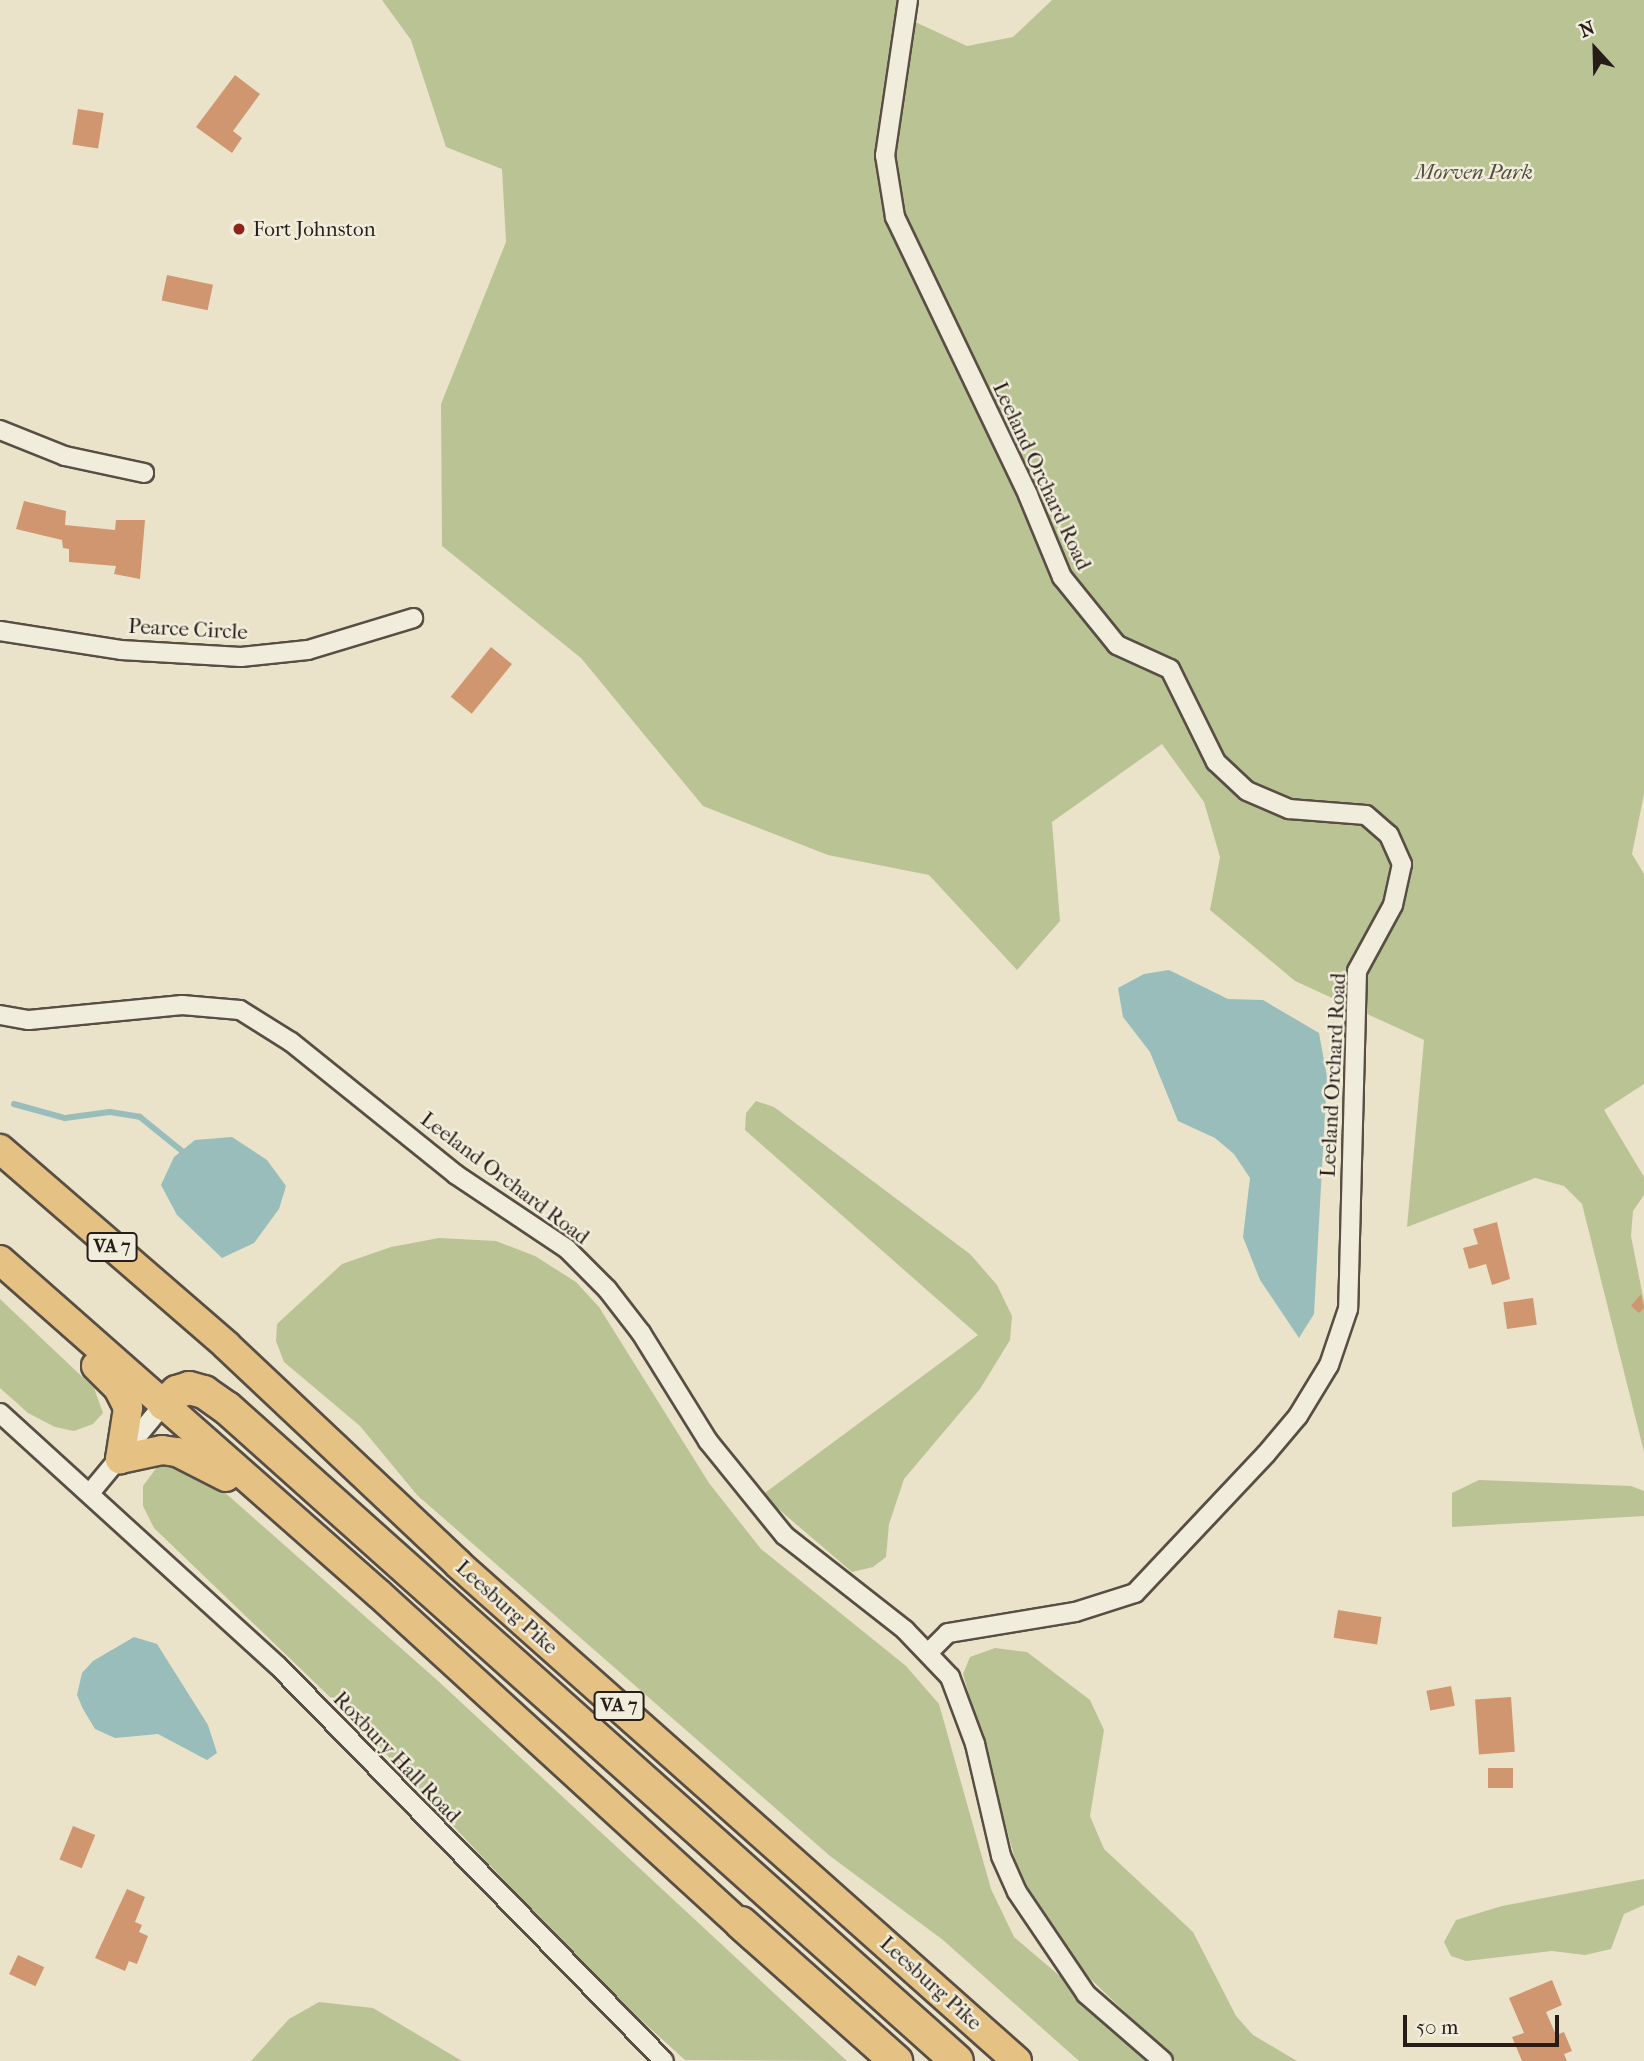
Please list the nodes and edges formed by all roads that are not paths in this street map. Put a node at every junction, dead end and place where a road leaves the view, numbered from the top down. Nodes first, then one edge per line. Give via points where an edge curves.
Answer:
1 (908, 0) edge
2 (0, 430) edge
3 (144, 473) dead end
4 (413, 618) dead end
5 (0, 631) edge
6 (0, 1014) edge
7 (0, 1149) edge
8 (0, 1260) edge
9 (24, 1281) junction
10 (164, 1404) junction
11 (0, 1413) edge
12 (120, 1459) junction
13 (89, 1493) junction
14 (279, 1509) junction
15 (929, 1652) junction
16 (741, 1923) junction
17 (664, 2061) edge
18 (874, 2061) edge
19 (896, 2061) edge
20 (957, 2061) edge
21 (1017, 2061) edge
22 (1163, 2061) edge

1 - 15 street, Leeland Orchard Road via 885,155 895,217 1028,495 1062,577 1117,645 1170,669 1216,762 1247,792 1289,809 1366,815 1389,835 1402,864 1393,905 1357,971 1348,1309 1329,1365 1298,1416 1222,1505 1135,1593 1075,1612 948,1633
2 - 3 street via 65,456
4 - 5 street, Pearce Circle via 308,650 242,657 121,650
6 - 15 street, Leeland Orchard Road via 29,1020 131,1008 240,1010 291,1042 455,1174 567,1249 641,1334 733,1477 783,1535
7 - 21 highway, Leesburg Pike / VA 7 via 226,1345 458,1563
8 - 9 highway
9 - 10 highway
9 - 12 highway via 123,1396 129,1421
10 - 12 street
10 - 14 highway
10 - 20 highway via 189,1388 227,1408
11 - 13 street, Roxbury Hall Road
12 - 13 street
12 - 14 highway via 162,1450 177,1452
13 - 17 street, Roxbury Hall Road via 278,1666
14 - 16 highway
15 - 22 street, Leeland Orchard Road via 950,1677 965,1712 990,1818 1017,1892 1086,1994
16 - 18 highway via 829,2021
16 - 19 highway

